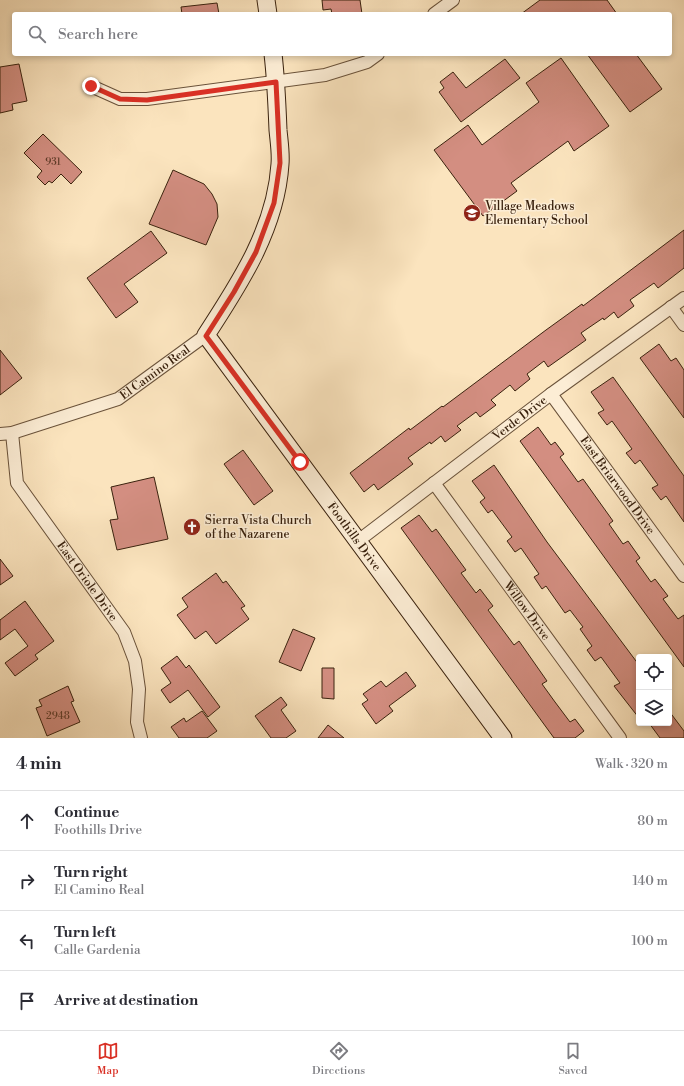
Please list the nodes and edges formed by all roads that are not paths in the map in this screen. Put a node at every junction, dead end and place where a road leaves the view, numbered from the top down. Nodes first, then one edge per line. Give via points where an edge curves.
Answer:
1 (266, 0) edge
2 (453, 0) edge
3 (268, 12) edge
4 (437, 12) edge
5 (273, 56) edge
6 (375, 56) edge
7 (276, 82) junction
8 (91, 86) dead end
9 (684, 298) edge
10 (671, 307) junction
11 (684, 325) edge
12 (206, 336) junction
13 (551, 394) junction
14 (6, 434) edge
15 (434, 483) junction
16 (358, 541) junction
17 (684, 576) edge
18 (141, 738) edge
19 (503, 738) edge
20 (620, 738) edge

1 - 3 street
2 - 4 street
5 - 7 street, El Camino Real
6 - 7 street via 367,62 325,75
7 - 8 street via 147,100 120,99
7 - 12 street, El Camino Real via 280,163 274,203 256,252
9 - 10 street, Verde Drive
10 - 11 street
10 - 13 street, Verde Drive
12 - 14 street, El Camino Real via 118,399
12 - 16 street, Foothills Drive
13 - 15 street, Verde Drive
13 - 17 street, East Briarwood Drive
14 - 18 street, East Oriole Drive via 17,483 124,632 134,661 138,689 137,722
15 - 16 street, Verde Drive
15 - 20 street, Willow Drive
16 - 19 street, Foothills Drive

